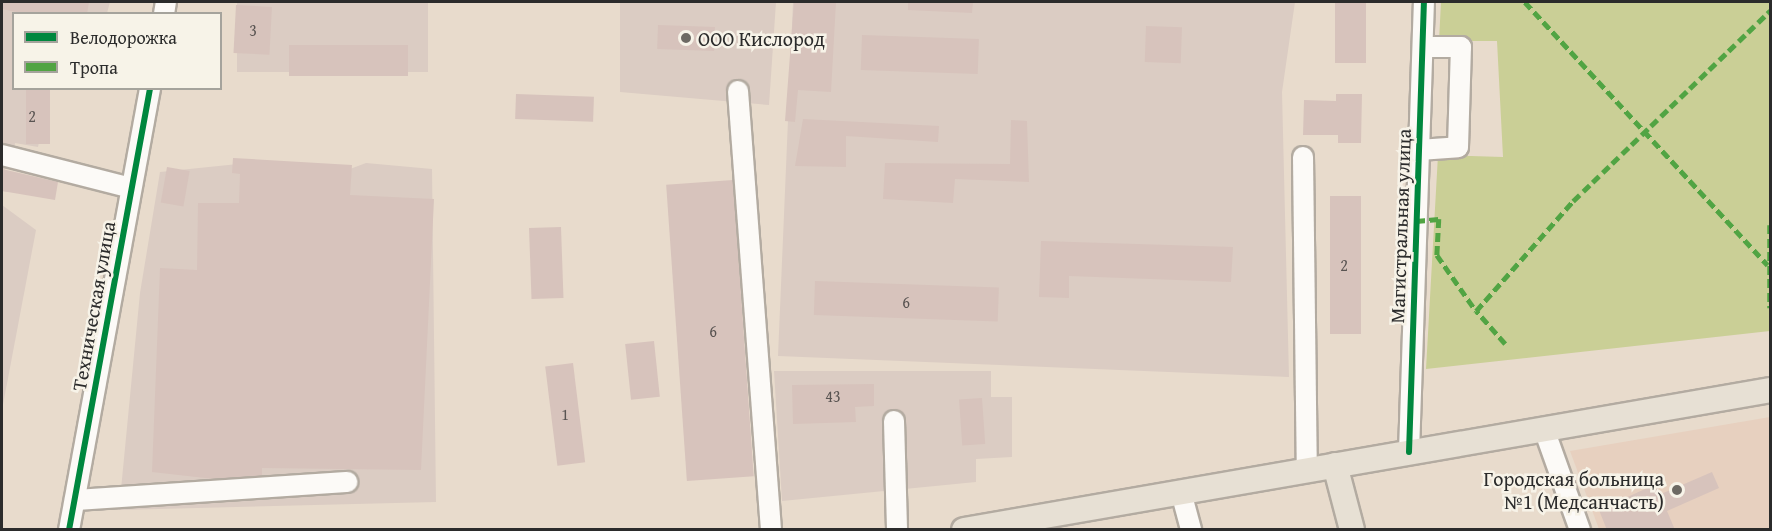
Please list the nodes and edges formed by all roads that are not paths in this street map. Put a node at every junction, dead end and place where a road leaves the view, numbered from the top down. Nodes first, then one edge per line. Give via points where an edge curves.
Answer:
1 (1424, 2) edge
2 (1423, 47) junction
3 (150, 90) edge
4 (738, 91) dead end
5 (1419, 150) junction
6 (2, 155) edge
7 (1303, 157) dead end
8 (131, 188) junction
9 (1770, 390) edge
10 (894, 421) dead end
11 (1544, 429) junction
12 (1409, 452) junction
13 (1335, 465) junction
14 (1307, 470) junction
15 (347, 482) dead end
16 (1181, 492) junction
17 (75, 500) junction
18 (69, 530) edge
19 (771, 530) edge
20 (897, 530) edge
21 (964, 530) edge
22 (1191, 530) edge
23 (1352, 530) edge
24 (1580, 530) edge

1 - 2 street, Магистральная улица
2 - 5 street, Магистральная улица
2 - 5 street via 1461,48 1458,147
3 - 8 street, Техническая улица
4 - 19 street
5 - 12 street, Магистральная улица
6 - 8 street
7 - 14 street
8 - 17 street, Техническая улица
9 - 11 main road
10 - 20 street
11 - 12 main road
11 - 24 street
12 - 13 main road
13 - 14 main road
13 - 23 main road
14 - 16 main road
15 - 17 street
16 - 21 main road
16 - 22 street
17 - 18 street, Техническая улица

